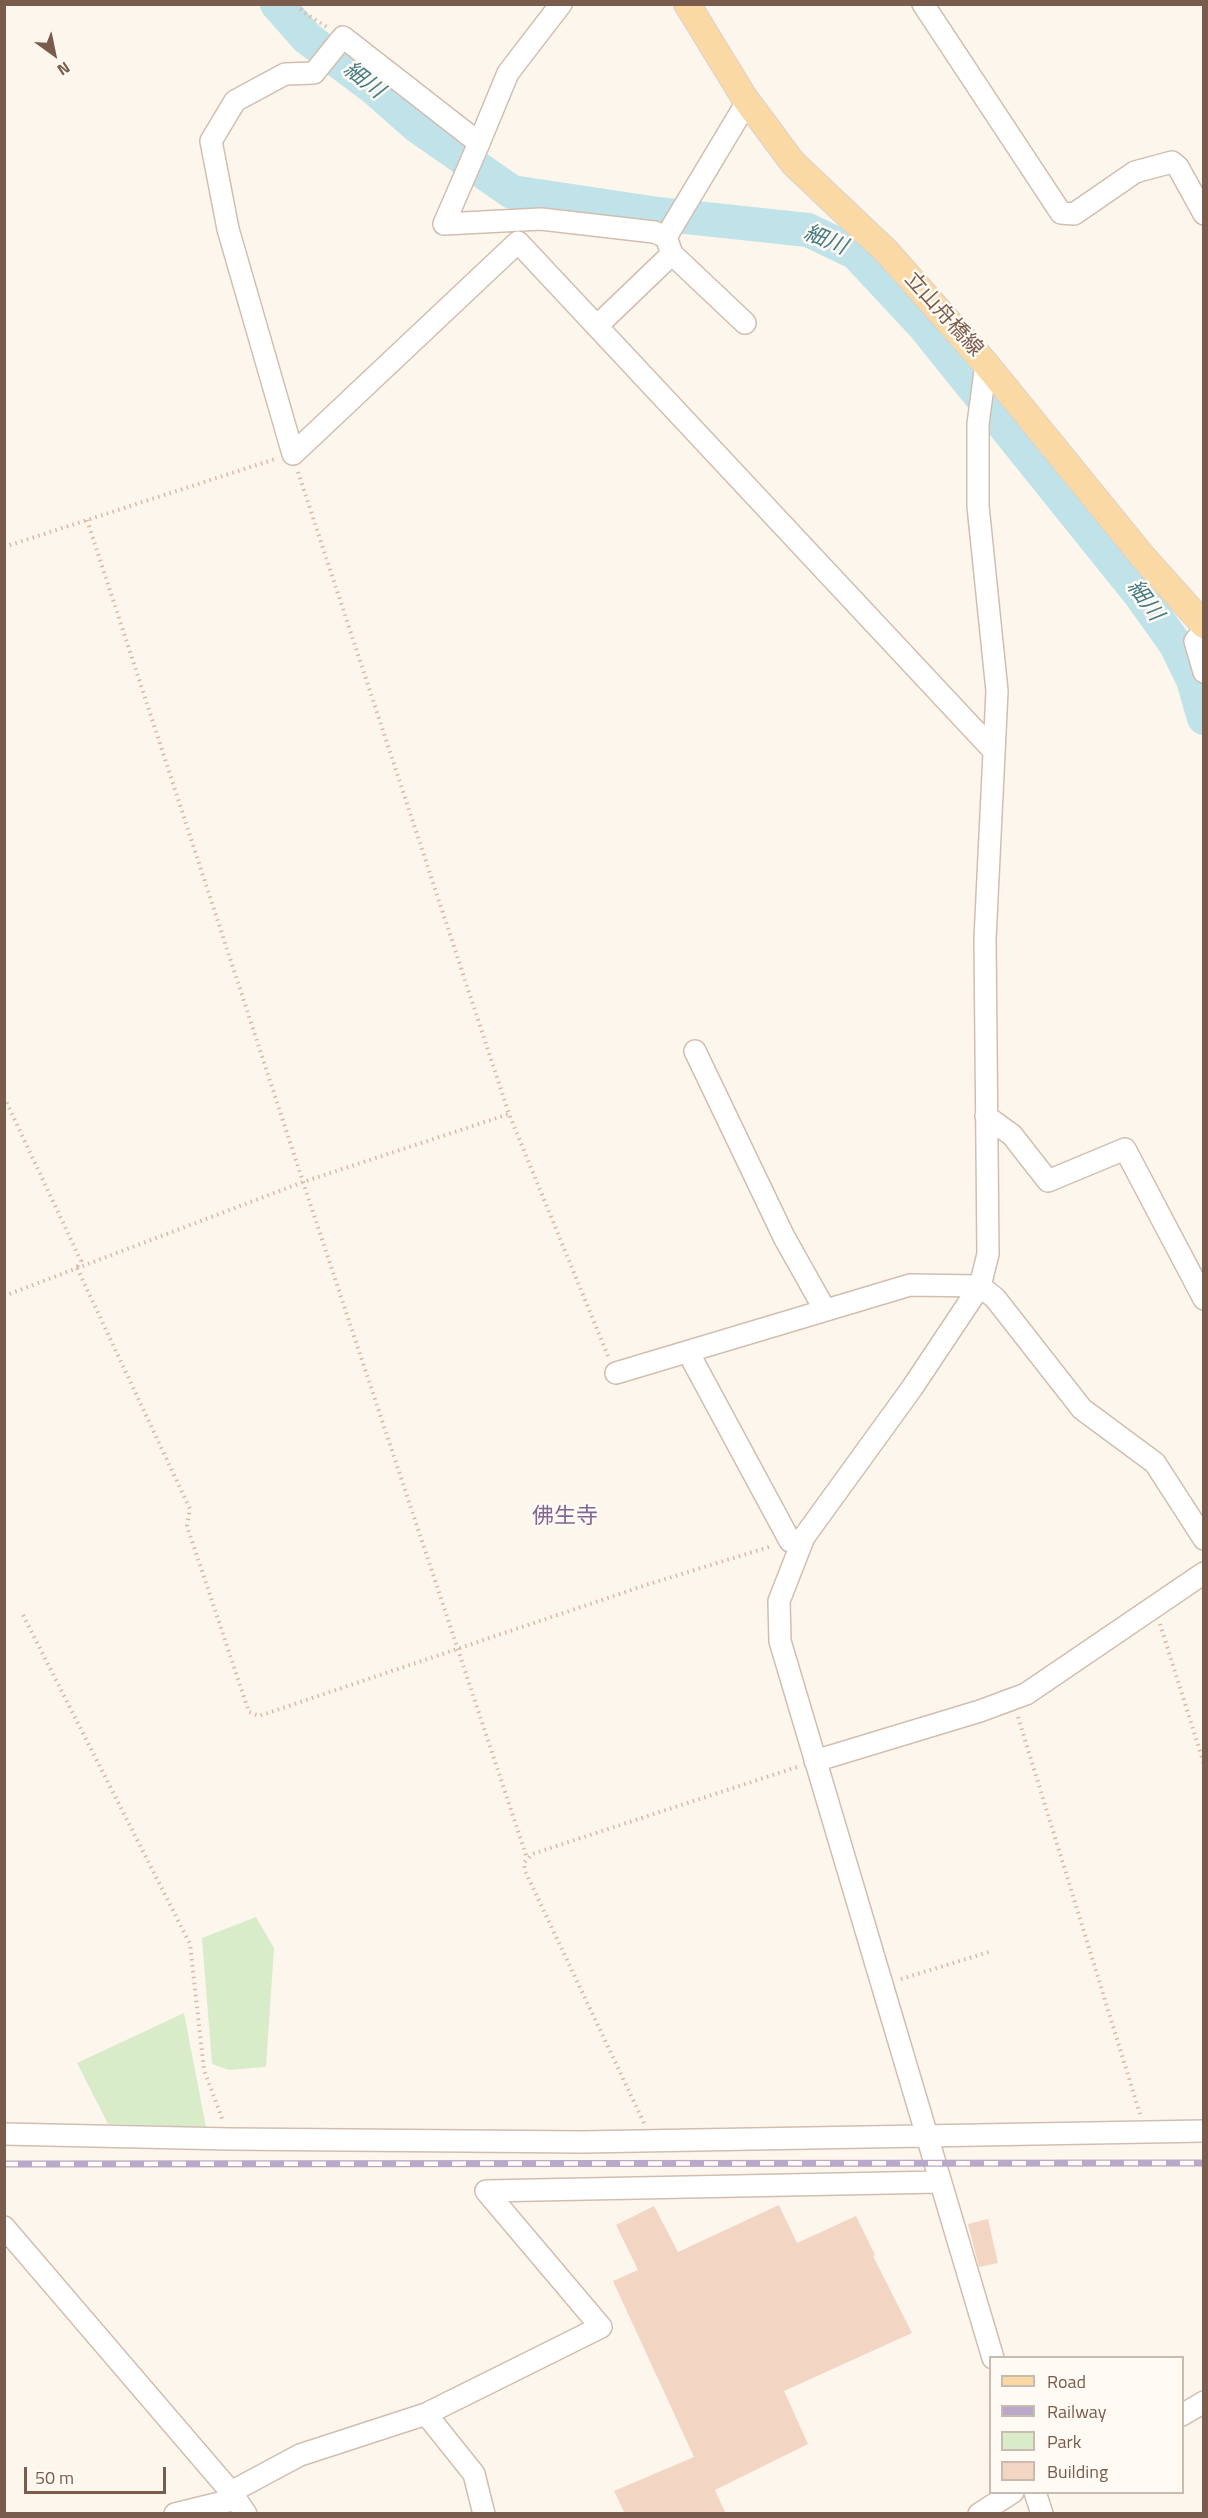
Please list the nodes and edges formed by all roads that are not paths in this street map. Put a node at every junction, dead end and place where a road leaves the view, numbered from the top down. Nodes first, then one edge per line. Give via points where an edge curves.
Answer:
1 (561, 4) edge
2 (687, 4) edge
3 (923, 4) edge
4 (747, 102) junction
5 (479, 143) junction
6 (1203, 214) edge
7 (669, 246) junction
8 (745, 323) dead end
9 (597, 326) junction
10 (986, 364) junction
11 (1203, 625) edge
12 (1203, 631) edge
13 (1203, 672) edge
14 (994, 751) junction
15 (695, 1052) dead end
16 (986, 1116) junction
17 (980, 1286) junction
18 (1203, 1299) edge
19 (825, 1310) junction
20 (688, 1352) junction
21 (616, 1373) road end
22 (1203, 1539) edge
23 (790, 1541) road end
24 (1203, 1573) edge
25 (814, 1761) junction
26 (1203, 2131) edge
27 (4, 2134) edge
28 (926, 2136) junction
29 (939, 2182) junction
30 (4, 2227) edge
31 (992, 2356) edge
32 (1203, 2402) edge
33 (426, 2414) junction
34 (1184, 2414) edge
35 (1011, 2494) edge
36 (1035, 2494) edge
37 (238, 2501) edge
38 (175, 2514) edge
39 (484, 2514) edge
40 (980, 2514) edge
41 (1042, 2514) edge

1 - 5 street via 508,73
2 - 4 main road, 立山舟橋線
3 - 6 street via 1061,213 1074,214 1135,172 1172,162 1178,166
4 - 7 street
4 - 10 main road, 立山舟橋線 via 794,163 887,252
5 - 7 street via 444,224 541,219 654,232
5 - 9 street via 343,37 314,73 285,74 235,101 211,141 228,229 292,454 518,242
7 - 8 street
7 - 9 street
9 - 14 street
10 - 11 main road, 立山舟橋線
10 - 14 street via 978,424 978,506 998,691
12 - 13 street via 1195,641
14 - 16 street via 985,939
15 - 19 street via 784,1237
16 - 17 street via 987,1254
16 - 18 street via 1012,1135 1048,1180 1125,1149
17 - 19 street via 910,1285
17 - 22 street via 995,1298 1082,1409 1155,1462
17 - 25 street via 804,1537 779,1601 780,1641
19 - 20 street
20 - 21 street
20 - 23 street
24 - 25 street via 1026,1694
25 - 28 street
26 - 28 street
27 - 28 street via 651,2141
28 - 29 street
29 - 31 street
29 - 33 street via 486,2191 601,2327
30 - 37 street
32 - 34 street
33 - 37 street via 300,2455
33 - 39 street via 474,2474
35 - 40 street
36 - 41 street
37 - 38 street

